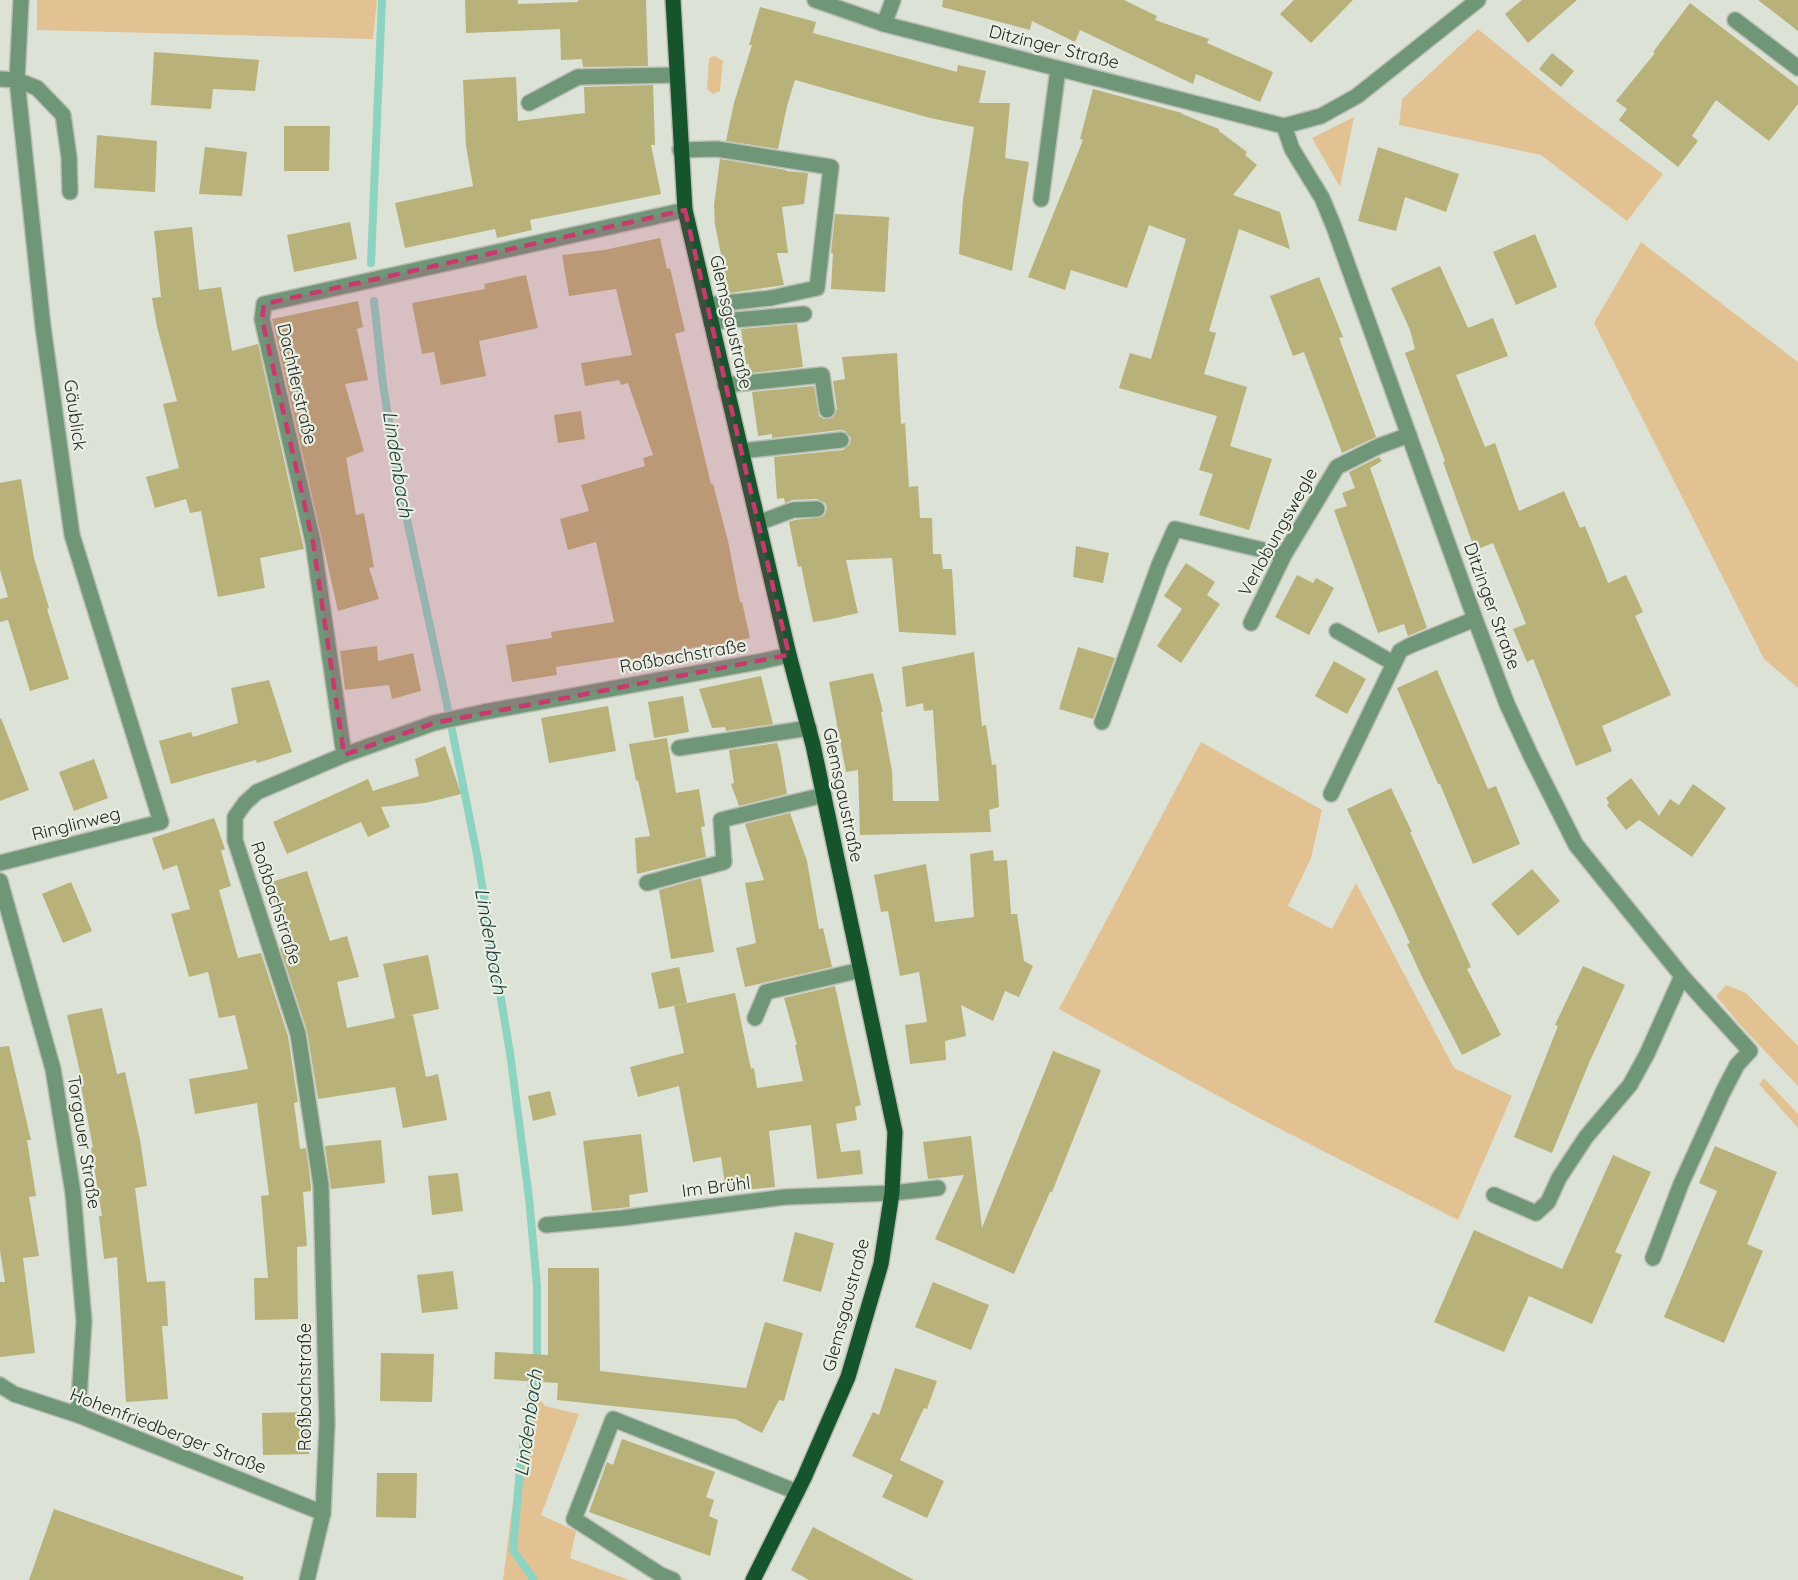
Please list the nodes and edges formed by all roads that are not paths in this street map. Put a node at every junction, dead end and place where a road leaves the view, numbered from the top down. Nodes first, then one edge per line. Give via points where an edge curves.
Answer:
1 (21, 0) edge
2 (673, 0) edge
3 (815, 0) edge
4 (893, 0) edge
5 (1478, 0) edge
6 (1735, 20) dead end
7 (884, 24) junction
8 (1058, 69) junction
9 (1798, 69) edge
10 (677, 75) junction
11 (0, 79) edge
12 (17, 80) junction
13 (529, 103) dead end
14 (1284, 126) junction
15 (680, 150) junction
16 (70, 192) dead end
17 (1041, 199) dead end
18 (685, 210) junction
19 (707, 305) junction
20 (804, 314) dead end
21 (711, 322) junction
22 (725, 385) junction
23 (827, 410) dead end
24 (1409, 435) junction
25 (841, 440) dead end
26 (741, 451) junction
27 (817, 508) dead end
28 (758, 523) junction
29 (1284, 555) junction
30 (1475, 619) junction
31 (1251, 623) dead end
32 (1337, 631) dead end
33 (789, 655) junction
34 (1393, 663) junction
35 (1102, 722) dead end
36 (808, 728) junction
37 (679, 748) dead end
38 (344, 755) junction
39 (1331, 794) dead end
40 (824, 795) junction
41 (161, 822) joint
42 (0, 863) edge
43 (0, 881) edge
44 (647, 883) dead end
45 (861, 970) junction
46 (1682, 976) junction
47 (756, 1018) dead end
48 (938, 1188) dead end
49 (892, 1193) junction
50 (1494, 1196) dead end
51 (546, 1225) dead end
52 (1653, 1258) dead end
53 (0, 1385) edge
54 (78, 1415) junction
55 (797, 1492) junction
56 (323, 1513) junction
57 (307, 1580) edge
58 (673, 1580) edge
59 (753, 1580) edge

1 - 12 street, Gäublick
2 - 10 main road, Glemsgaustraße
3 - 7 street, Ditzinger Straße
4 - 7 street
5 - 14 street, Ditzinger Straße via 1357,96 1321,116
6 - 9 street
7 - 8 street, Ditzinger Straße
8 - 14 street, Ditzinger Straße
8 - 17 street
10 - 13 street via 578,77
10 - 15 main road, Glemsgaustraße
11 - 12 street
12 - 16 street via 37,88 63,116
12 - 41 street, Gäublick via 43,327 72,535
14 - 24 street, Ditzinger Straße via 1292,149 1334,226
15 - 18 main road, Glemsgaustraße
15 - 19 street via 717,149 831,167 817,288
18 - 19 main road, Glemsgaustraße
18 - 38 street, Dachtlerstraße via 264,304 262,319 313,542
19 - 21 main road, Glemsgaustraße
20 - 21 street
21 - 22 main road, Glemsgaustraße
22 - 23 street via 822,375
22 - 26 main road, Glemsgaustraße
24 - 29 street, Verlobungswegle via 1338,467
24 - 30 street, Ditzinger Straße
25 - 26 street
26 - 28 main road, Glemsgaustraße
27 - 28 street via 793,510
28 - 33 main road, Glemsgaustraße
29 - 31 street, Verlobungswegle
29 - 35 street via 1176,529
30 - 34 street via 1409,645
30 - 46 street, Ditzinger Straße via 1512,714 1576,845
32 - 34 street
33 - 36 main road, Glemsgaustraße
33 - 38 street, Roßbachstraße via 434,723
34 - 39 street
36 - 37 street
36 - 40 main road, Glemsgaustraße
38 - 56 street, Roßbachstraße via 257,792 235,817 235,840 298,1034 321,1185 327,1423
40 - 44 street via 722,820 724,862
40 - 45 main road, Glemsgaustraße
41 - 42 street, Ringlinweg
43 - 54 street, Torgauer Straße via 53,1069 74,1193 84,1322
45 - 47 street via 766,992
45 - 49 main road, Glemsgaustraße via 895,1132
46 - 50 street via 1630,1085 1586,1137 1548,1202 1536,1213
46 - 52 street, Ditzinger Straße via 1750,1051 1737,1065 1723,1092
48 - 49 street, Im Brühl
49 - 51 street, Im Brühl via 785,1197
49 - 55 main road, Glemsgaustraße via 881,1264 848,1377
53 - 54 street, Hohenfriedberger Straße via 14,1394
54 - 56 street, Hohenfriedberger Straße
55 - 58 street via 613,1419 574,1519
55 - 59 main road, Glemsgaustraße
56 - 57 street, Roßbachstraße

